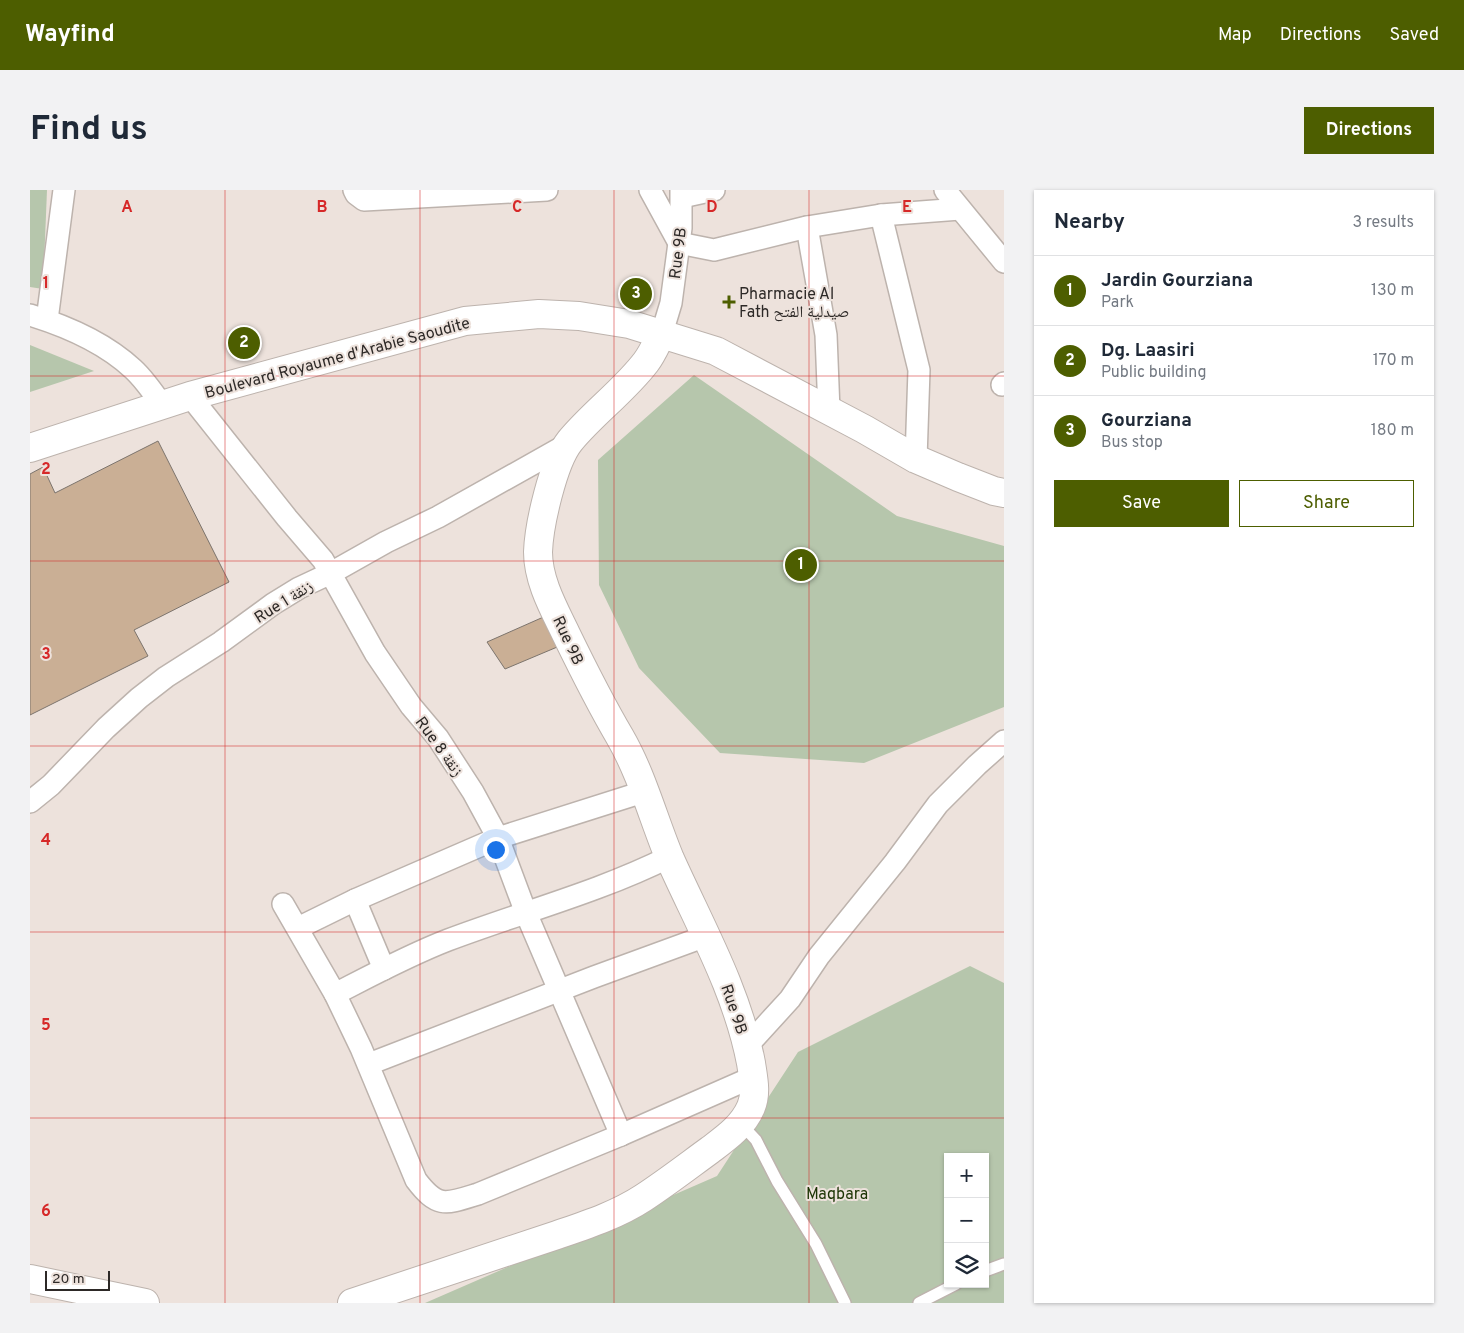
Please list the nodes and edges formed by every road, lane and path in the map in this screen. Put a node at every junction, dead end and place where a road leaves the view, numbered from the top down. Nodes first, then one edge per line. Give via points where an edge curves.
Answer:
1 (64, 190) edge
2 (354, 190) edge
3 (547, 190) edge
4 (650, 190) edge
5 (714, 190) edge
6 (945, 190) edge
7 (682, 193) edge
8 (960, 209) junction
9 (881, 215) junction
10 (807, 227) junction
11 (679, 243) junction
12 (1004, 262) edge
13 (38, 317) edge
14 (662, 333) junction
15 (190, 396) junction
16 (162, 405) junction
17 (829, 411) junction
18 (568, 444) junction
19 (30, 448) edge
20 (916, 459) junction
21 (1004, 493) edge
22 (331, 573) junction
23 (1001, 749) edge
24 (646, 791) junction
25 (30, 802) edge
26 (498, 838) junction
27 (670, 856) junction
28 (355, 900) junction
29 (283, 904) dead end
30 (526, 913) junction
31 (298, 928) junction
32 (706, 936) junction
33 (384, 969) junction
34 (559, 990) junction
35 (335, 994) junction
36 (748, 1046) junction
37 (369, 1064) junction
38 (753, 1088) junction
39 (741, 1124) junction
40 (621, 1135) junction
41 (1004, 1264) edge
42 (989, 1270) edge
43 (30, 1280) edge
44 (948, 1288) edge
45 (144, 1303) edge
46 (352, 1303) edge
47 (845, 1303) edge
48 (919, 1303) edge

1 - 13 street
2 - 3 street via 364,200
4 - 11 street
5 - 7 street
6 - 8 street
7 - 11 street, Rue 9B
8 - 9 street
8 - 12 street
9 - 10 street
9 - 20 street via 919,370
10 - 11 street via 714,250
10 - 17 street via 826,334
11 - 14 street, Rue 9B via 671,303
13 - 16 street via 96,342 114,354 132,368
14 - 15 street, Boulevard Royaume d'Arabie Saoudite via 579,316 539,314 465,321
14 - 17 street, Boulevard Royaume d'Arabie Saoudite via 716,351
14 - 18 street, Rue 9B via 647,361
15 - 16 street, Boulevard Royaume d'Arabie Saoudite
15 - 22 street, Rue 8 زنقة
16 - 19 street, Boulevard Royaume d'Arabie Saoudite
17 - 20 street, Boulevard Royaume d'Arabie Saoudite
18 - 22 street, Rue 1 زنقة
18 - 24 street, Rue 9B via 547,496 539,537 538,554 543,581 592,688
20 - 21 street, Boulevard Royaume d'Arabie Saoudite
22 - 25 street, Rue 1 زنقة via 273,604 155,685
22 - 26 street, Rue 8 زنقة via 375,653 442,744
23 - 36 street via 977,765 938,804 819,956 790,999
24 - 26 street
24 - 27 street, Rue 9B
26 - 28 street
26 - 30 street, Rue 8 زنقة
27 - 30 street
27 - 32 street, Rue 9B
28 - 31 street
28 - 33 street
29 - 31 street
30 - 33 street via 447,940
30 - 34 street, Rue 8 زنقة
31 - 35 street
32 - 34 street
32 - 36 street, Rue 9B via 733,998
33 - 35 street
34 - 37 street
34 - 40 street, Rue 8 زنقة
35 - 37 street
36 - 38 street, Rue 9B
37 - 40 street via 416,1180 438,1202 454,1202 478,1194
38 - 39 street via 752,1106
38 - 40 street
39 - 46 street via 642,1199 606,1216
39 - 47 lane via 756,1140 816,1244
41 - 42 lane
43 - 45 street
44 - 48 lane

